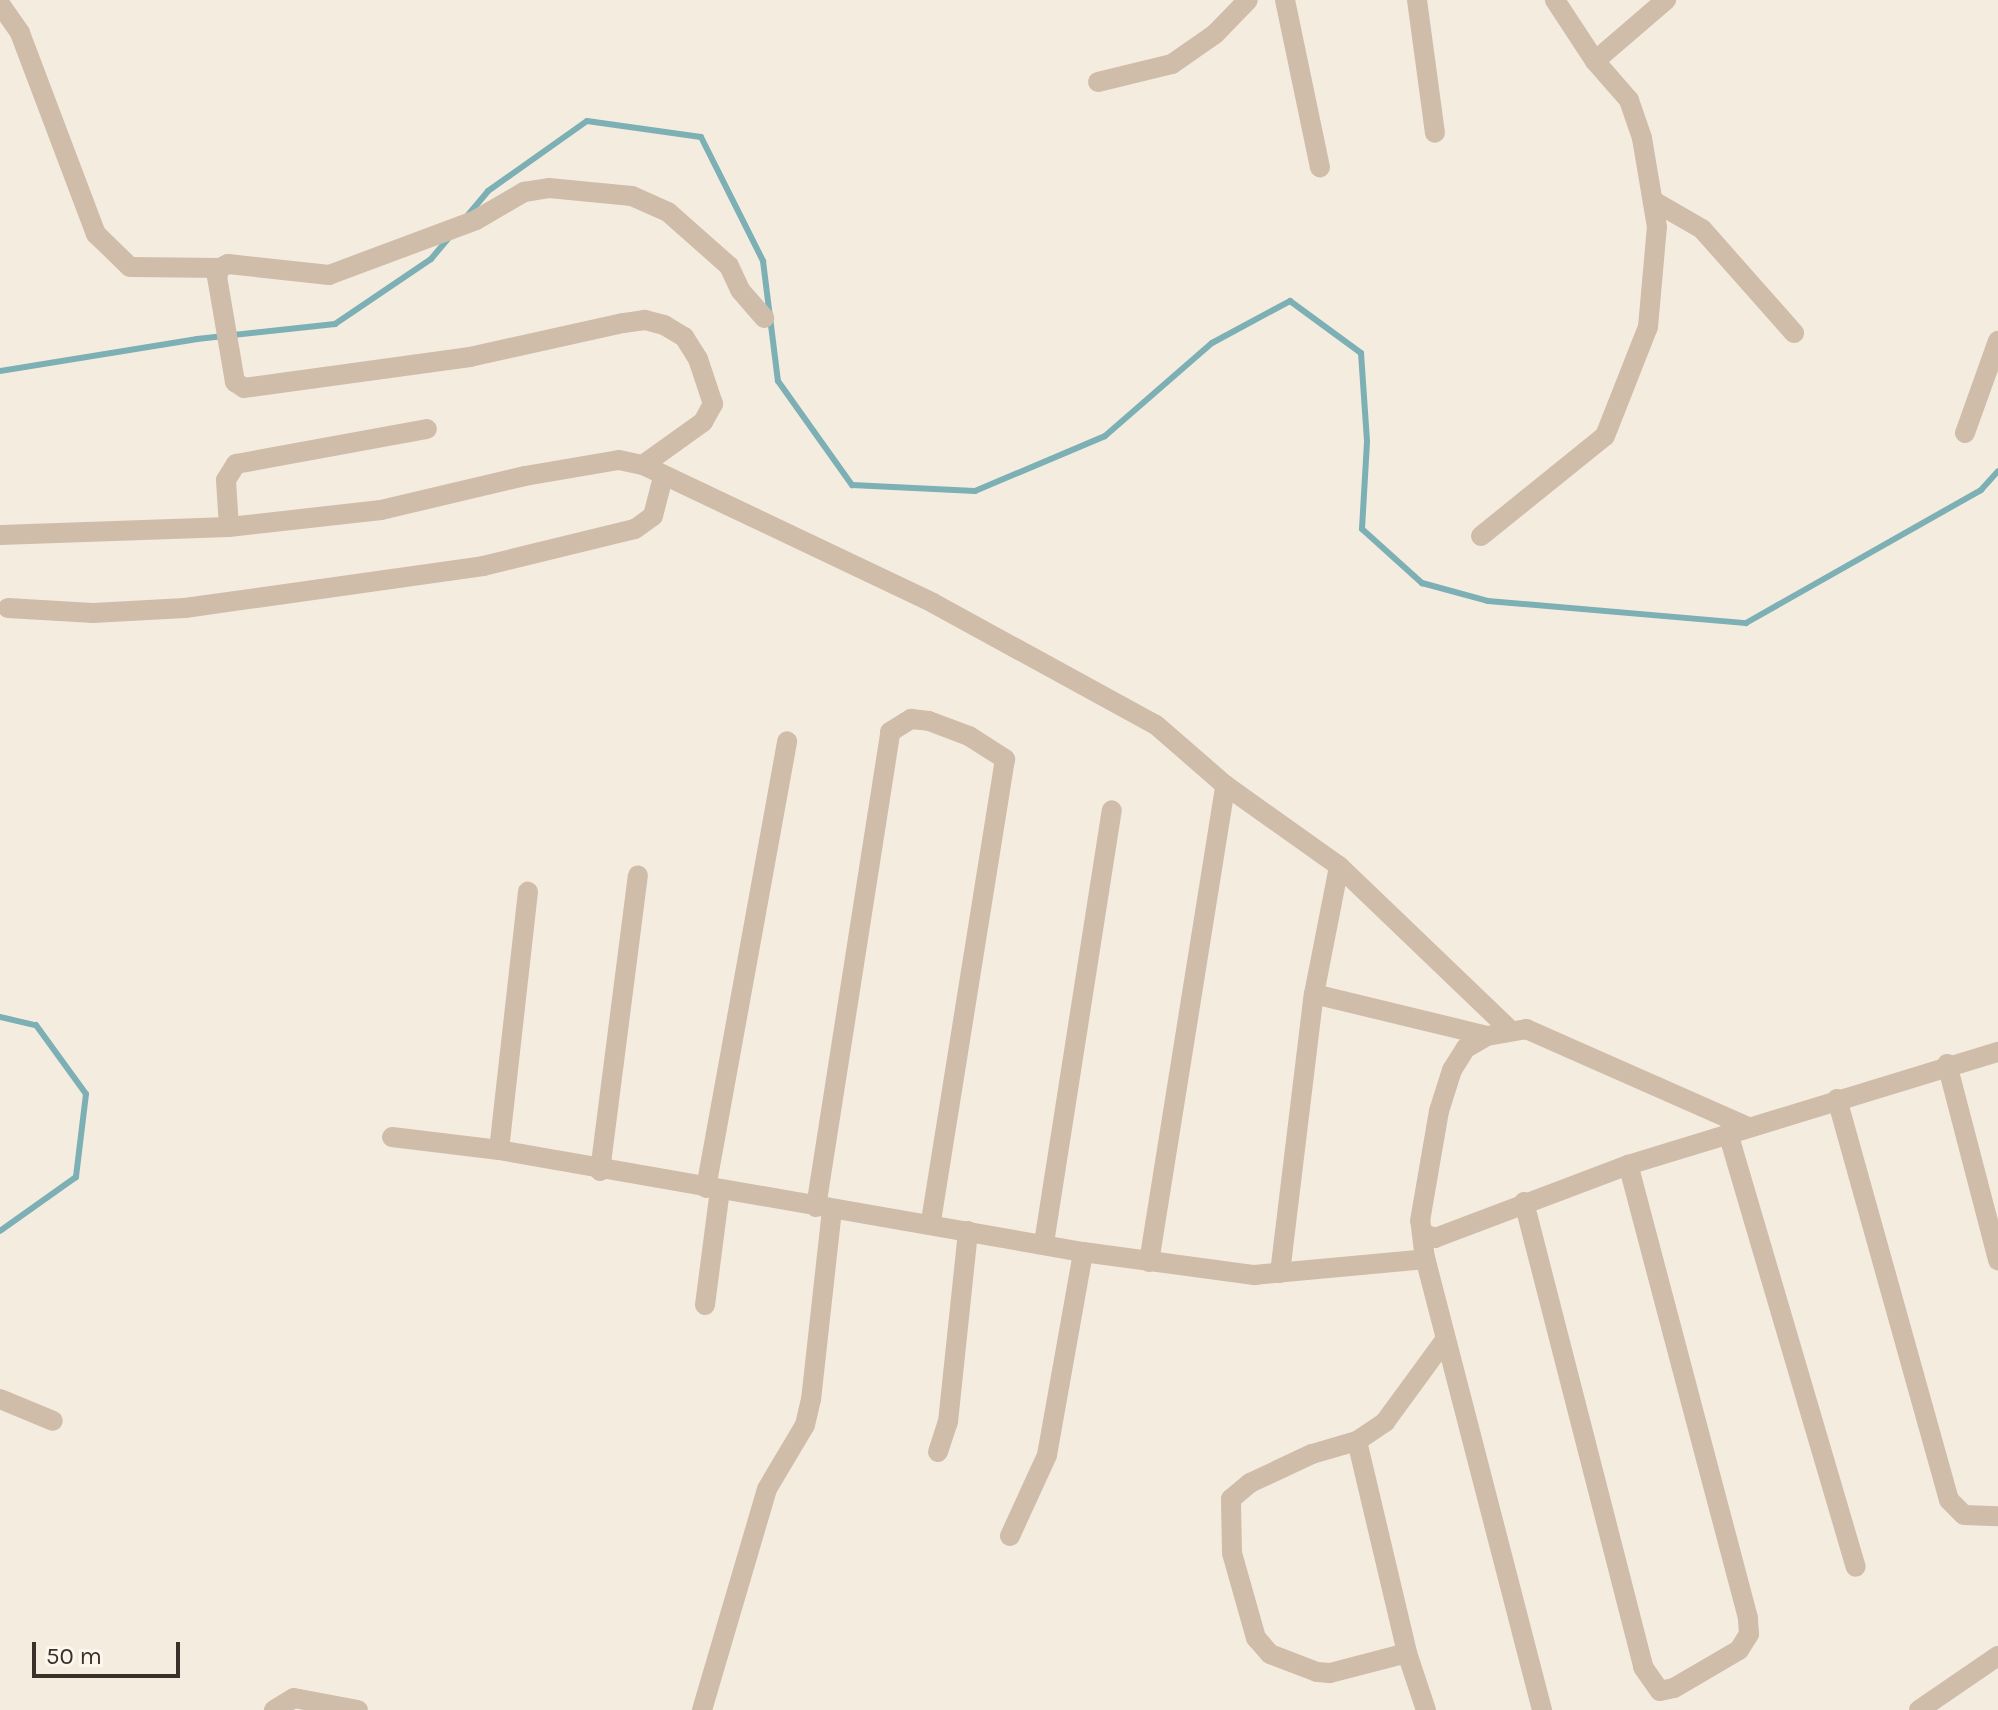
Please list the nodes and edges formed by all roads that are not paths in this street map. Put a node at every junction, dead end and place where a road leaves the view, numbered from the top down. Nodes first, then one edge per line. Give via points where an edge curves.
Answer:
1 (1248, 0) edge
2 (1285, 0) edge
3 (1417, 0) edge
4 (1555, 0) edge
5 (1666, 0) edge
6 (0, 4) edge
7 (1595, 61) junction
8 (1098, 82) dead end
9 (1435, 133) dead end
10 (1320, 167) dead end
11 (1655, 202) junction
12 (218, 273) junction
13 (764, 318) dead end
14 (1794, 333) dead end
15 (1998, 341) edge
16 (427, 429) dead end
17 (1965, 433) dead end
18 (643, 465) junction
19 (663, 477) junction
20 (229, 527) junction
21 (0, 535) edge
22 (1481, 536) dead end
23 (8, 608) dead end
24 (787, 741) dead end
25 (1225, 785) junction
26 (1112, 810) dead end
27 (1339, 866) junction
28 (638, 875) dead end
29 (528, 892) dead end
30 (1314, 994) junction
31 (1508, 1028) junction
32 (1487, 1036) junction
33 (1998, 1052) edge
34 (1947, 1064) junction
35 (1837, 1099) junction
36 (1737, 1130) junction
37 (392, 1137) dead end
38 (499, 1150) junction
39 (1628, 1165) junction
40 (600, 1171) junction
41 (713, 1189) junction
42 (1524, 1202) junction
43 (824, 1208) junction
44 (930, 1225) junction
45 (968, 1231) junction
46 (1422, 1233) junction
47 (1044, 1243) junction
48 (1083, 1252) junction
49 (1425, 1259) junction
50 (1998, 1260) edge
51 (1149, 1262) junction
52 (1280, 1273) junction
53 (705, 1305) dead end
54 (1445, 1340) junction
55 (0, 1399) edge
56 (53, 1421) dead end
57 (1357, 1441) junction
58 (938, 1452) dead end
59 (1998, 1516) edge
60 (1010, 1536) dead end
61 (1856, 1567) dead end
62 (1407, 1653) junction
63 (1998, 1656) edge
64 (274, 1710) edge
65 (358, 1710) edge
66 (702, 1710) edge
67 (1426, 1710) edge
68 (1542, 1710) edge
69 (1919, 1710) edge

1 - 8 street via 1183,58
2 - 10 street
3 - 9 street
4 - 7 street
5 - 7 street
6 - 12 street via 20,33 96,234 130,267
7 - 11 street via 1629,100
11 - 14 street via 1702,229
11 - 22 street via 1657,261 1648,327 1623,402 1605,436 1582,458
12 - 13 street via 228,264 329,275 476,220 524,192 590,192 632,196 668,212 729,266 740,290
12 - 18 street via 235,382 259,388 470,357 645,320 684,337 698,359 713,404 703,422
15 - 17 street
16 - 20 street via 236,464 226,480
18 - 19 street
18 - 20 street via 619,460 381,510
19 - 23 street via 653,516 635,529 483,566 185,608 93,613
19 - 25 street via 724,501 1044,660 1156,725
20 - 21 street
24 - 41 street
25 - 27 street
25 - 51 street
26 - 47 street
27 - 30 street
27 - 31 street
28 - 40 street
29 - 38 street
30 - 32 street
30 - 52 street
31 - 32 street
31 - 36 street via 1562,1042
32 - 46 street via 1466,1048 1439,1111
33 - 34 street
34 - 35 street
34 - 50 street
35 - 36 street
35 - 59 street via 1949,1500 1964,1515
36 - 39 street
36 - 61 street
37 - 38 street
38 - 40 street
39 - 42 street
39 - 42 street via 1748,1618 1749,1634 1739,1650 1674,1688 1660,1691 1643,1667
40 - 41 street
41 - 43 street
41 - 53 street
42 - 46 street via 1435,1238
43 - 44 street
43 - 44 street via 890,732 911,719 929,721 969,736 1005,759
43 - 66 street via 808,1412 767,1489
44 - 45 street
45 - 47 street
45 - 58 street via 948,1422
46 - 49 street
47 - 48 street
48 - 51 street
48 - 60 street via 1047,1455
49 - 52 street
49 - 54 street
51 - 52 street via 1254,1275
54 - 57 street via 1410,1395 1385,1422
54 - 68 street
55 - 56 street
57 - 62 street
57 - 62 street via 1312,1454 1250,1483 1231,1499 1232,1553 1256,1638 1270,1654 1330,1673
62 - 67 street
63 - 69 street
64 - 65 street via 304,1698

